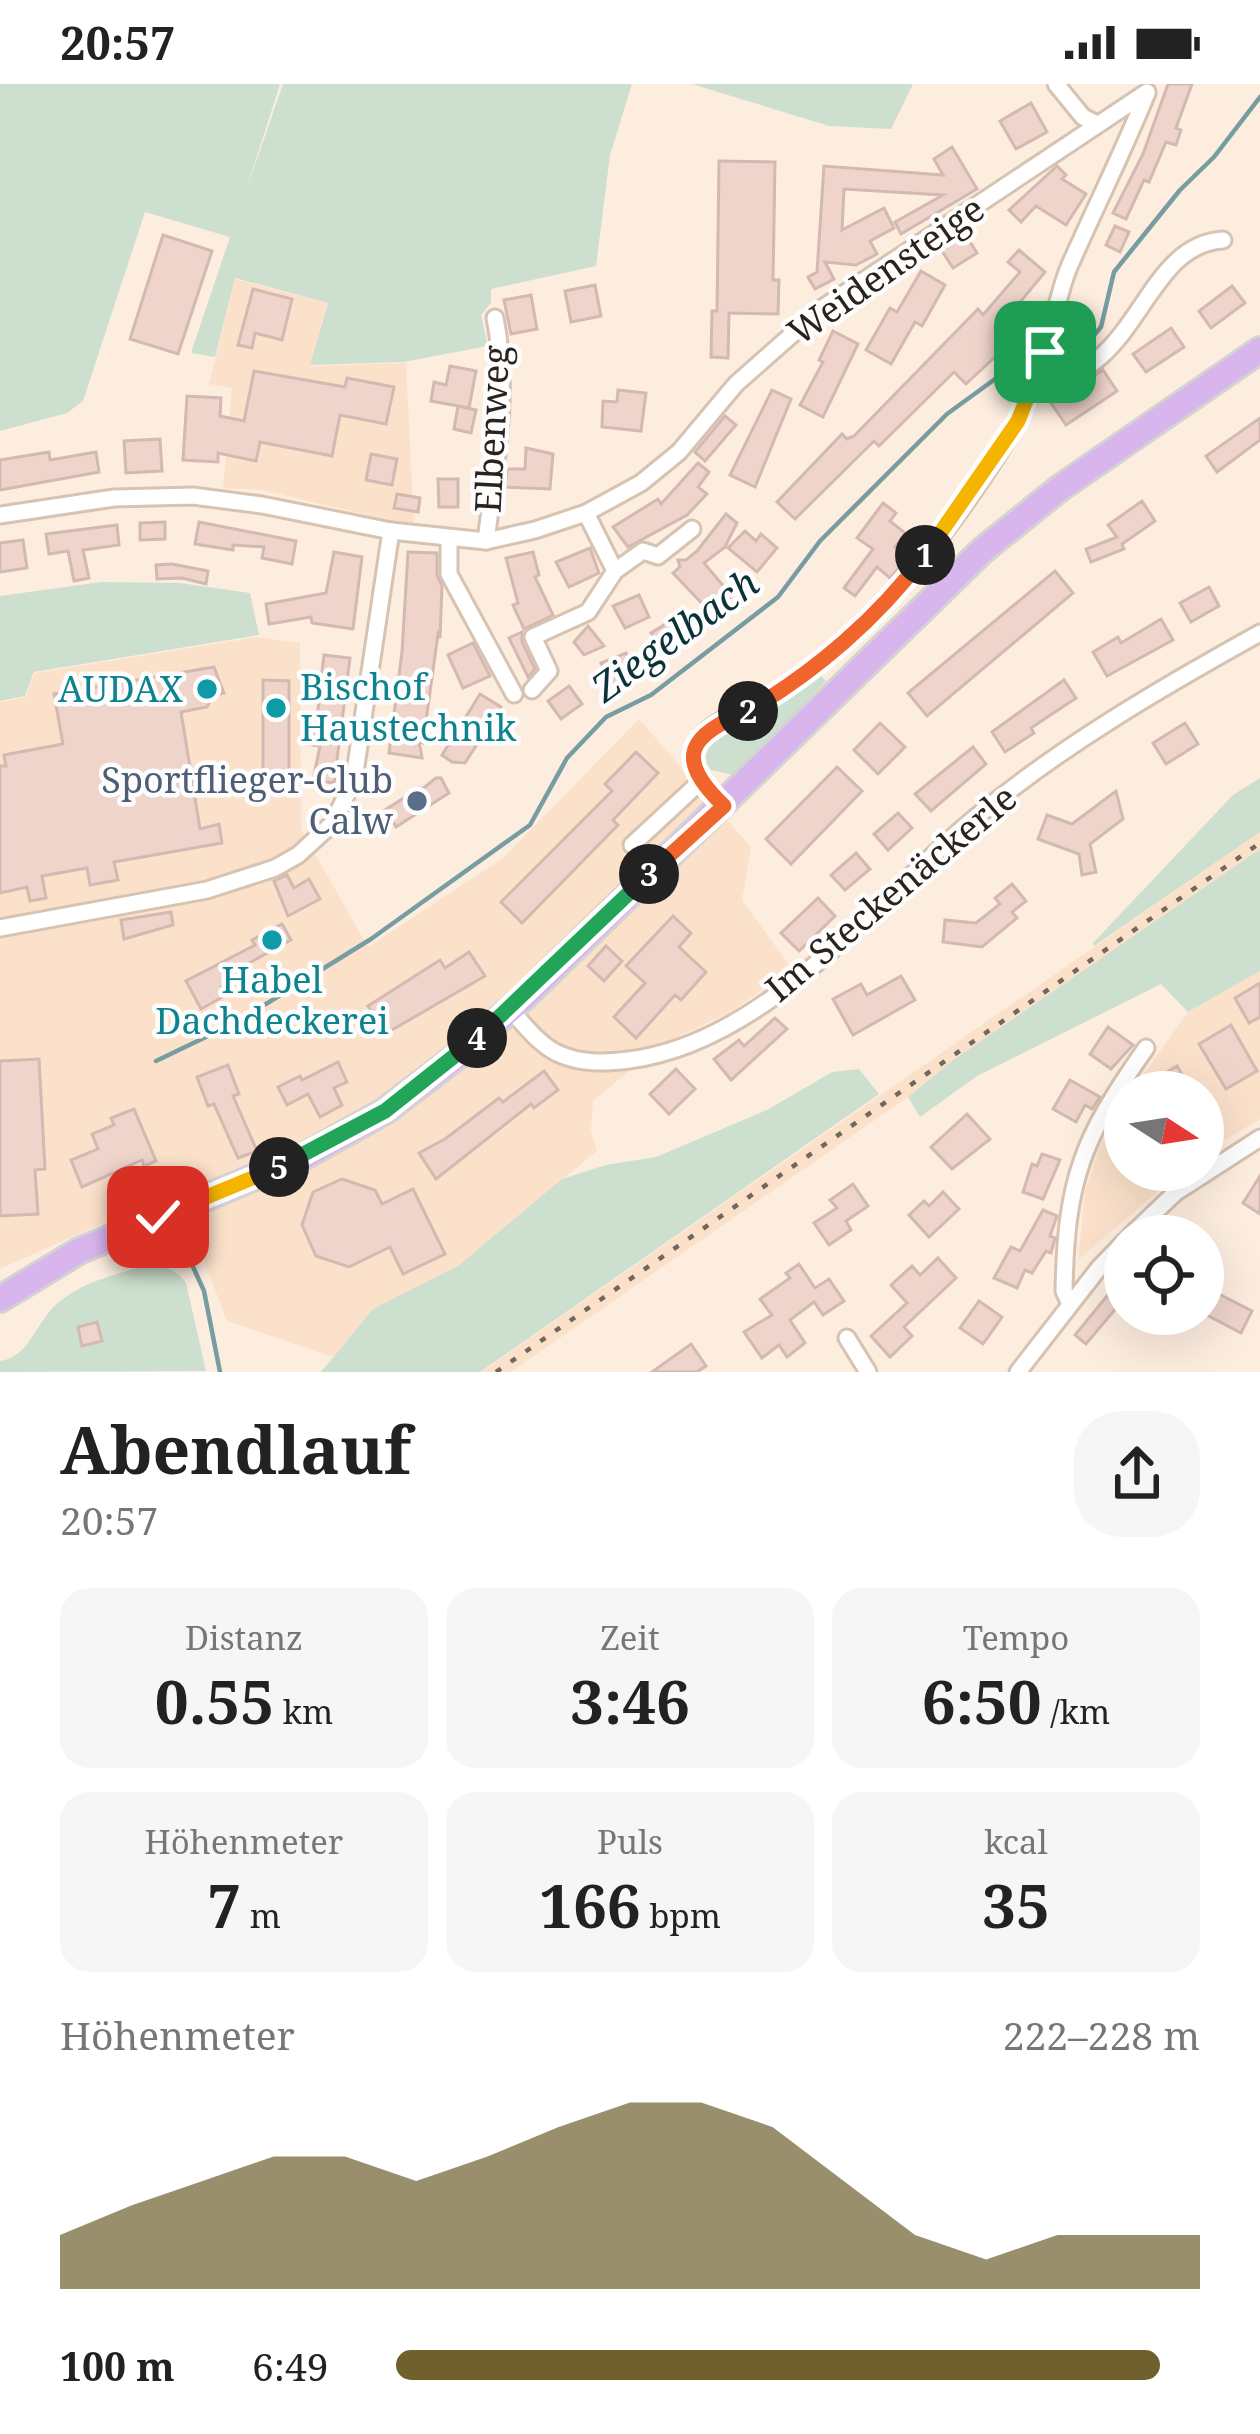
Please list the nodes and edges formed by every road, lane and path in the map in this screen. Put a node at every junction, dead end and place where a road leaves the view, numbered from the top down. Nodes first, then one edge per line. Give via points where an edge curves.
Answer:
1 (1056, 84) edge
2 (1148, 88) edge
3 (1095, 123) junction
4 (1223, 240) dead end
5 (495, 318) dead end
6 (1260, 350) edge
7 (1037, 381) junction
8 (586, 513) junction
9 (0, 515) edge
10 (692, 529) dead end
11 (391, 531) junction
12 (448, 540) junction
13 (487, 541) junction
14 (615, 571) junction
15 (1260, 634) edge
16 (532, 689) dead end
17 (514, 694) dead end
18 (700, 782) junction
19 (724, 806) junction
20 (632, 845) dead end
21 (0, 928) edge
22 (511, 1010) junction
23 (1146, 1048) dead end
24 (1260, 1138) edge
25 (1152, 1215) edge
26 (1104, 1266) edge
27 (0, 1299) edge
28 (1070, 1304) junction
29 (847, 1338) dead end
30 (868, 1372) edge
31 (1018, 1372) edge

1 - 3 street
2 - 3 street, Weidensteige
2 - 7 street via 1064,279
3 - 8 street, Weidensteige via 820,309 736,384 679,452
4 - 7 street via 1196,245 1168,272 1105,356 1059,382
5 - 13 street, Elbenweg via 502,396
6 - 19 main road via 983,550
7 - 18 street via 1018,421 894,592 813,667 703,734 694,751
8 - 13 street, Weidensteige
8 - 14 street
9 - 11 street, Weidensteige via 194,496
10 - 14 street via 658,556 644,551
11 - 12 street, Weidensteige
11 - 21 street via 354,779 333,823 298,855 253,876
12 - 13 street, Weidensteige
12 - 17 street via 449,574
14 - 16 street via 588,612 533,638 549,671
15 - 22 street, Im Steckenäckerle via 1041,767 790,984 704,1039 598,1064 560,1054
18 - 19 street
18 - 20 street
19 - 22 main road
22 - 27 main road via 365,1122 305,1156 79,1251
23 - 28 street via 1087,1142 1071,1188 1064,1291
24 - 25 street
26 - 28 street
28 - 31 street
29 - 30 street

